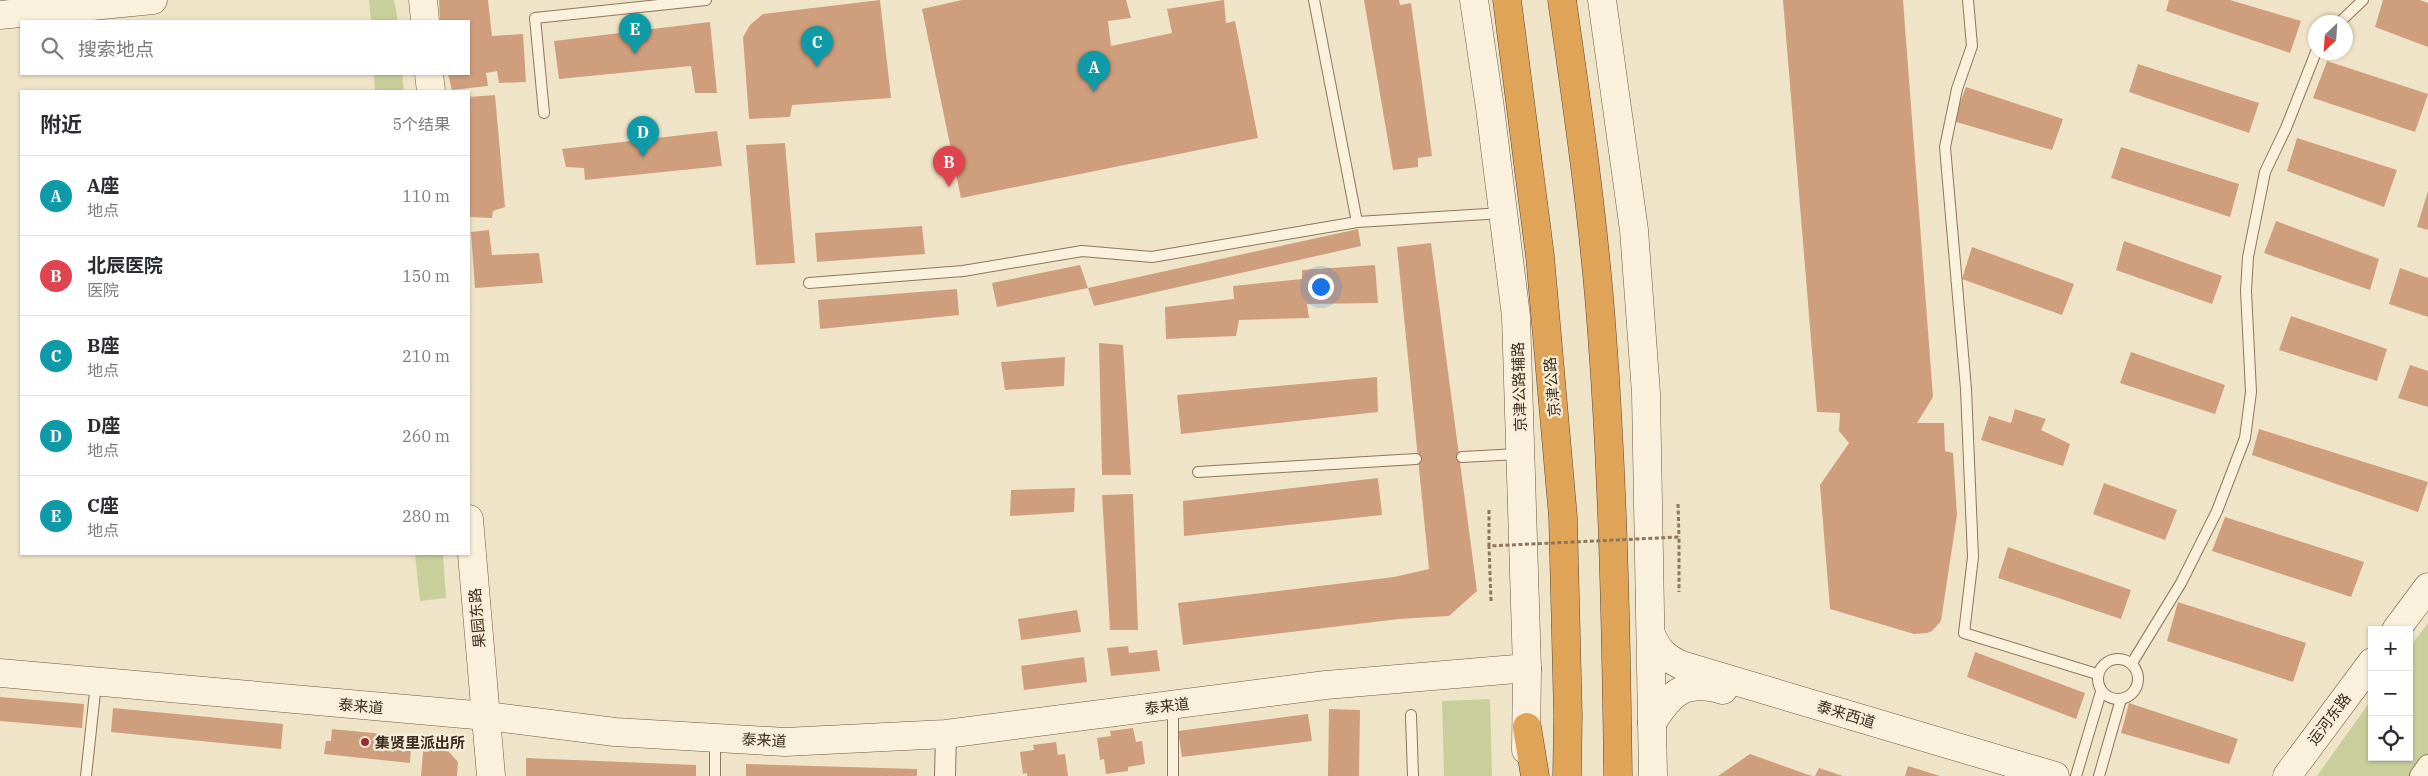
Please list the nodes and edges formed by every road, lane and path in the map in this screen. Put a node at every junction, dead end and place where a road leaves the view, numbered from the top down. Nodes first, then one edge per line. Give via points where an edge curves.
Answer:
1 (153, 0) edge
2 (408, 0) edge
3 (422, 0) edge
4 (706, 0) edge
5 (1314, 0) edge
6 (1474, 0) edge
7 (1507, 0) edge
8 (1562, 0) edge
9 (1602, 0) edge
10 (1968, 0) edge
11 (2363, 0) edge
12 (0, 15) edge
13 (2347, 15) edge
14 (410, 20) edge
15 (425, 20) edge
16 (2313, 60) edge
17 (414, 75) edge
18 (430, 75) edge
19 (416, 90) edge
20 (431, 90) edge
21 (544, 113) dead end
22 (1504, 213) junction
23 (1358, 222) junction
24 (810, 283) dead end
25 (1522, 454) junction
26 (1462, 457) dead end
27 (1416, 459) dead end
28 (1198, 472) dead end
29 (1678, 504) dead end
30 (1489, 510) dead end
31 (470, 537) edge
32 (1679, 537) junction
33 (1489, 546) junction
34 (456, 555) edge
35 (2428, 587) edge
36 (1679, 592) dead end
37 (1491, 601) dead end
38 (2428, 603) edge
39 (2399, 626) edge
40 (2411, 626) edge
41 (1651, 634) junction
42 (2132, 663) junction
43 (1527, 668) junction
44 (2368, 668) edge
45 (0, 673) edge
46 (2097, 674) junction
47 (96, 683) junction
48 (2368, 684) edge
49 (2101, 692) junction
50 (2121, 699) junction
51 (1173, 705) junction
52 (480, 716) junction
53 (1411, 716) dead end
54 (1652, 723) junction
55 (1527, 727) junction
56 (946, 734) junction
57 (715, 738) junction
58 (2428, 765) edge
59 (2300, 773) edge
60 (86, 776) edge
61 (482, 776) edge
62 (491, 776) edge
63 (714, 776) edge
64 (945, 776) edge
65 (1173, 776) edge
66 (1413, 776) edge
67 (1524, 776) edge
68 (1535, 776) edge
69 (1567, 776) edge
70 (1618, 776) edge
71 (1653, 776) edge
72 (2005, 776) edge
73 (2055, 776) edge
74 (2076, 776) edge
75 (2099, 776) edge
76 (2420, 776) edge

1 - 12 street
2 - 14 street
3 - 15 street
4 - 21 lane via 535,18
5 - 23 lane
6 - 22 street, 京津公路辅路
7 - 69 highway, 京津公路 via 1540,256 1563,517
8 - 70 highway via 1596,262 1613,515
9 - 41 street via 1634,230 1646,394
10 - 46 lane via 1972,46 1956,89 1945,147 1966,389 1973,547 1964,633
11 - 13 lane
16 - 42 lane via 2265,172 2248,257 2246,292 2251,392 2246,438 2217,511 2181,583
17 - 19 street
18 - 20 street
22 - 23 lane
22 - 25 street, 京津公路辅路 via 1516,316
23 - 24 lane via 1152,257 1082,251 963,271
25 - 26 lane
25 - 43 street, 京津公路辅路
27 - 28 lane
29 - 32 path
30 - 33 path
31 - 52 street, 果园东路
32 - 33 path, bridge
32 - 36 path, bridge
33 - 37 path, bridge
34 - 52 street, 果园东路 via 469,688
35 - 39 street
38 - 40 street
41 - 54 street
41 - 73 street, 泰来西道 via 1665,656 1681,665
42 - 46 lane via 2110,659
42 - 50 lane via 2138,669 2140,682 2127,698
43 - 51 street, 泰来道 via 1326,685
43 - 55 street, 京津公路辅路
44 - 59 street, 运河东路
45 - 47 street, 泰来道
46 - 49 lane
47 - 52 street, 泰来道
47 - 60 lane
48 - 59 street
49 - 50 lane via 2113,700
49 - 74 lane
50 - 75 lane
51 - 56 street, 泰来道
51 - 65 lane
52 - 57 street, 泰来道 via 615,732
52 - 61 street
52 - 62 street
53 - 66 lane
54 - 71 street
54 - 72 street, 泰来西道 via 1668,698 1677,692 1709,686
55 - 67 street, 京津公路辅路
55 - 68 highway
56 - 57 street, 泰来道 via 785,742
56 - 64 street
57 - 63 lane
58 - 76 street

